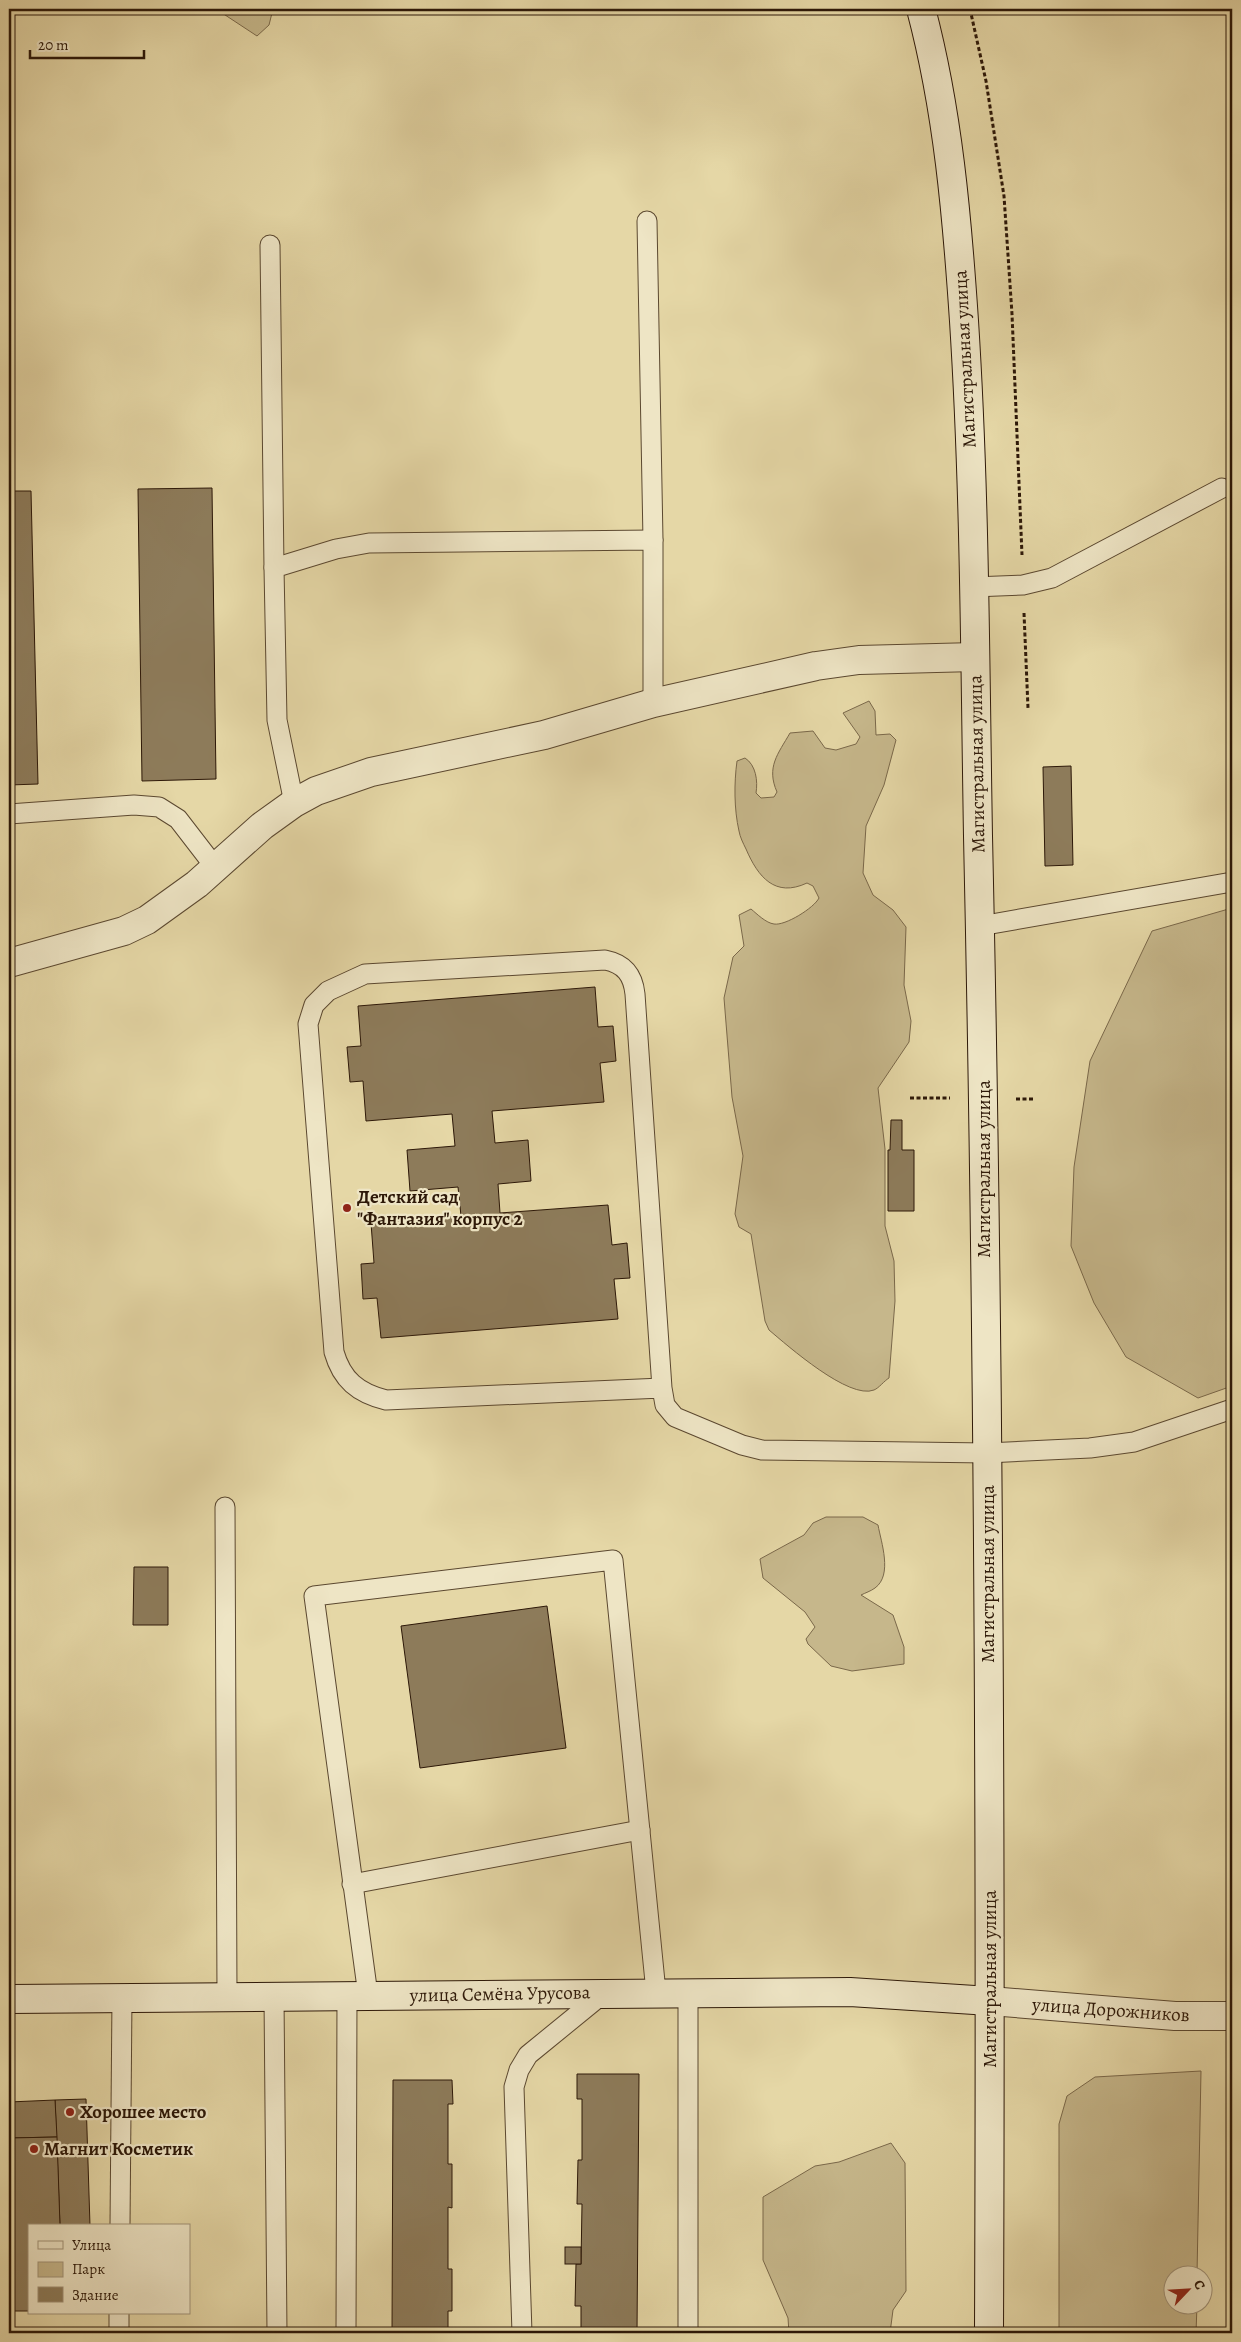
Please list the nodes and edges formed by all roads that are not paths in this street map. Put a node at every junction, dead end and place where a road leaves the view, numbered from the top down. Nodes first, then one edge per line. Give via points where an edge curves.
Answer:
1 (921, 9) edge
2 (647, 221) dead end
3 (270, 244) dead end
4 (1222, 488) dead end
5 (653, 540) junction
6 (274, 568) junction
7 (973, 588) junction
8 (975, 656) junction
9 (653, 703) junction
10 (294, 803) junction
11 (9, 814) edge
12 (215, 868) junction
13 (1232, 882) edge
14 (980, 926) junction
15 (9, 963) edge
16 (662, 1388) junction
17 (1232, 1409) edge
18 (987, 1453) junction
19 (225, 1507) dead end
20 (640, 1830) junction
21 (352, 1884) junction
22 (604, 1992) junction
23 (656, 1992) junction
24 (688, 1992) junction
25 (358, 1995) junction
26 (227, 1996) junction
27 (274, 1996) junction
28 (122, 1997) junction
29 (9, 1999) edge
30 (990, 2002) junction
31 (1232, 2016) edge
32 (120, 2224) edge
33 (119, 2314) edge
34 (119, 2333) edge
35 (277, 2333) edge
36 (346, 2333) edge
37 (522, 2333) edge
38 (688, 2333) edge
39 (989, 2333) edge

1 - 7 main road, Магистральная улица via 950,148 961,270 970,417
2 - 5 lane
3 - 6 lane
4 - 7 lane via 1052,578 1023,585
5 - 6 lane via 369,543 336,549
5 - 9 lane
6 - 10 lane via 277,720
7 - 8 main road, Магистральная улица
8 - 9 main road via 886,659 816,666
8 - 14 main road, Магистральная улица
9 - 10 main road via 544,735 371,772 316,791
10 - 12 main road via 262,826
11 - 12 lane via 134,805 159,807 178,820
12 - 15 main road via 169,906 124,932
13 - 14 lane
14 - 18 main road, Магистральная улица
16 - 16 lane via 386,1400 369,1396 339,1369 334,1352 308,1024 314,1005 328,991 365,974 605,960 617,962 628,971 634,982 635,994
16 - 18 lane via 665,1405 675,1417 762,1450
17 - 18 lane via 1134,1442 1090,1448
18 - 30 main road, Магистральная улица
19 - 26 lane
20 - 21 lane
20 - 21 lane via 612,1560 314,1596
20 - 23 lane
21 - 25 lane
22 - 23 main road, улица Семёна Урусова
22 - 25 main road, улица Семёна Урусова
22 - 37 lane via 528,2055 514,2087
23 - 24 main road, улица Семёна Урусова
24 - 30 main road, улица Семёна Урусова via 850,1992
24 - 38 lane
25 - 27 main road, улица Семёна Урусова
25 - 36 lane
26 - 27 main road, улица Семёна Урусова
26 - 28 main road, улица Семёна Урусова
27 - 35 lane
28 - 29 main road, улица Семёна Урусова
28 - 32 lane
30 - 31 main road, улица Дорожников via 1175,2016
30 - 39 main road, Магистральная улица
33 - 34 lane

